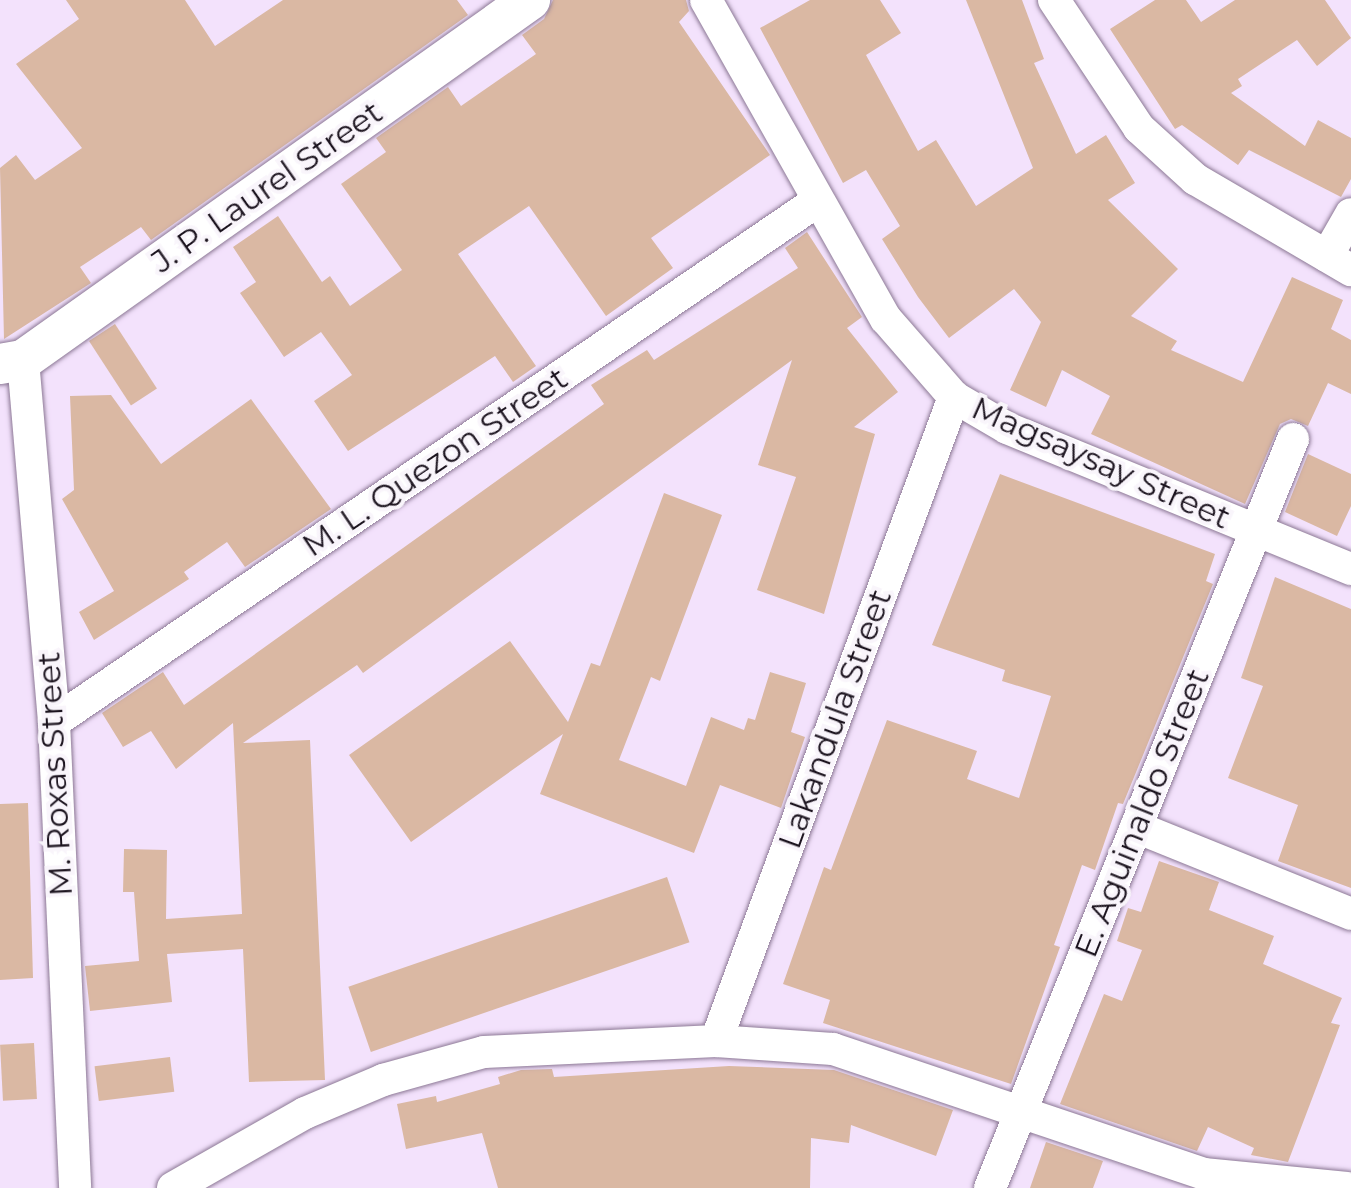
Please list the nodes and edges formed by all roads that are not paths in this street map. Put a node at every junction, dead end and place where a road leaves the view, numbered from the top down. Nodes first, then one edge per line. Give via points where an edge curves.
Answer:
1 (530, 0) edge
2 (706, 0) edge
3 (1054, 0) edge
4 (816, 202) junction
5 (1351, 214) edge
6 (1339, 263) edge
7 (12, 362) edge
8 (954, 397) junction
9 (1293, 439) dead end
10 (1258, 531) junction
11 (1351, 569) edge
12 (54, 722) junction
13 (1136, 827) junction
14 (1351, 914) edge
15 (716, 1041) junction
16 (1020, 1109) junction
17 (1249, 1184) edge
18 (76, 1188) edge
19 (173, 1188) edge
20 (990, 1188) edge
21 (1346, 1188) edge

1 - 7 street, J. P. Laurel Street
2 - 4 street, Magsaysay Street
3 - 6 street via 1153,141 1194,180
4 - 8 street, Magsaysay Street via 886,320
4 - 12 street, M. L. Quezon Street
5 - 6 street
7 - 12 street, M. Roxas Street
8 - 10 street, Magsaysay Street via 1007,428
8 - 15 street, Lakandula Street
9 - 10 street, E. Aguinaldo Street
10 - 11 street, Magsaysay Street
10 - 13 street, E. Aguinaldo Street
12 - 18 street, M. Roxas Street
13 - 14 street
13 - 16 street, E. Aguinaldo Street
15 - 16 street via 833,1049
15 - 19 street via 484,1052 383,1080 305,1113
16 - 17 street
16 - 20 street, E. Aguinaldo Street
17 - 21 street

